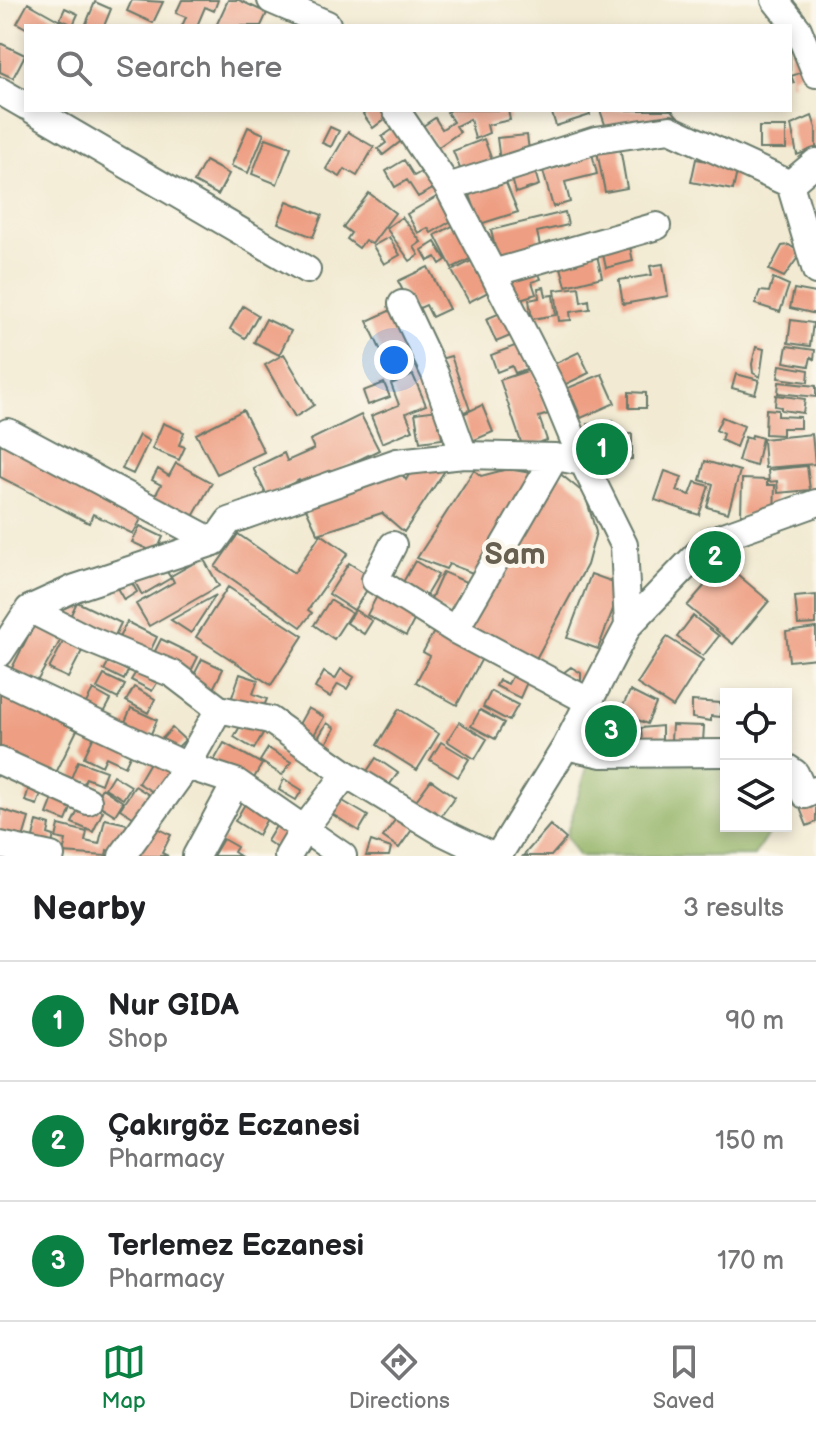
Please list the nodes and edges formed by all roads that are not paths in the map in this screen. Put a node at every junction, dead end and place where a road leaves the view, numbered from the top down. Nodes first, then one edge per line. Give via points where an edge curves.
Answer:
1 (271, 0) edge
2 (313, 0) edge
3 (775, 0) edge
4 (326, 24) edge
5 (327, 24) edge
6 (816, 74) edge
7 (0, 91) edge
8 (24, 105) edge
9 (36, 112) edge
10 (397, 112) edge
11 (816, 162) edge
12 (790, 184) junction
13 (448, 187) junction
14 (657, 226) dead end
15 (307, 270) dead end
16 (816, 271) edge
17 (493, 273) junction
18 (402, 304) dead end
19 (8, 432) dead end
20 (464, 455) junction
21 (555, 457) junction
22 (583, 462) junction
23 (816, 503) edge
24 (214, 542) junction
25 (393, 545) dead end
26 (29, 609) junction
27 (628, 626) junction
28 (455, 630) junction
29 (0, 653) edge
30 (0, 678) edge
31 (588, 701) junction
32 (219, 709) junction
33 (566, 746) junction
34 (720, 753) edge
35 (0, 761) edge
36 (187, 766) junction
37 (792, 771) edge
38 (346, 774) junction
39 (236, 782) junction
40 (816, 790) edge
41 (88, 801) dead end
42 (304, 829) junction
43 (0, 845) edge
44 (51, 856) edge
45 (122, 856) edge
46 (196, 856) edge
47 (288, 856) edge
48 (343, 856) edge
49 (495, 856) edge

1 - 4 street
2 - 5 street
3 - 6 street via 798,29
7 - 8 street
9 - 15 street
10 - 13 street
11 - 12 street
12 - 13 street via 670,129 596,140
12 - 16 street
13 - 17 street
14 - 17 street
17 - 22 street
18 - 20 street
19 - 24 street
20 - 21 street
20 - 24 street via 397,462 229,521
21 - 22 street
21 - 28 street
22 - 27 street via 624,545
23 - 27 street via 710,541
24 - 26 street via 75,588
25 - 28 street via 375,580
26 - 29 street
26 - 32 street via 173,674
27 - 31 street
28 - 31 street
30 - 36 street
31 - 33 street
32 - 36 street
32 - 38 street via 270,720
33 - 34 street via 602,754
33 - 49 street
35 - 41 street
36 - 39 street
36 - 45 street
37 - 40 street via 805,795
38 - 42 street
38 - 49 street via 440,831
39 - 42 street
39 - 46 street
42 - 47 street
42 - 48 street
43 - 44 street

